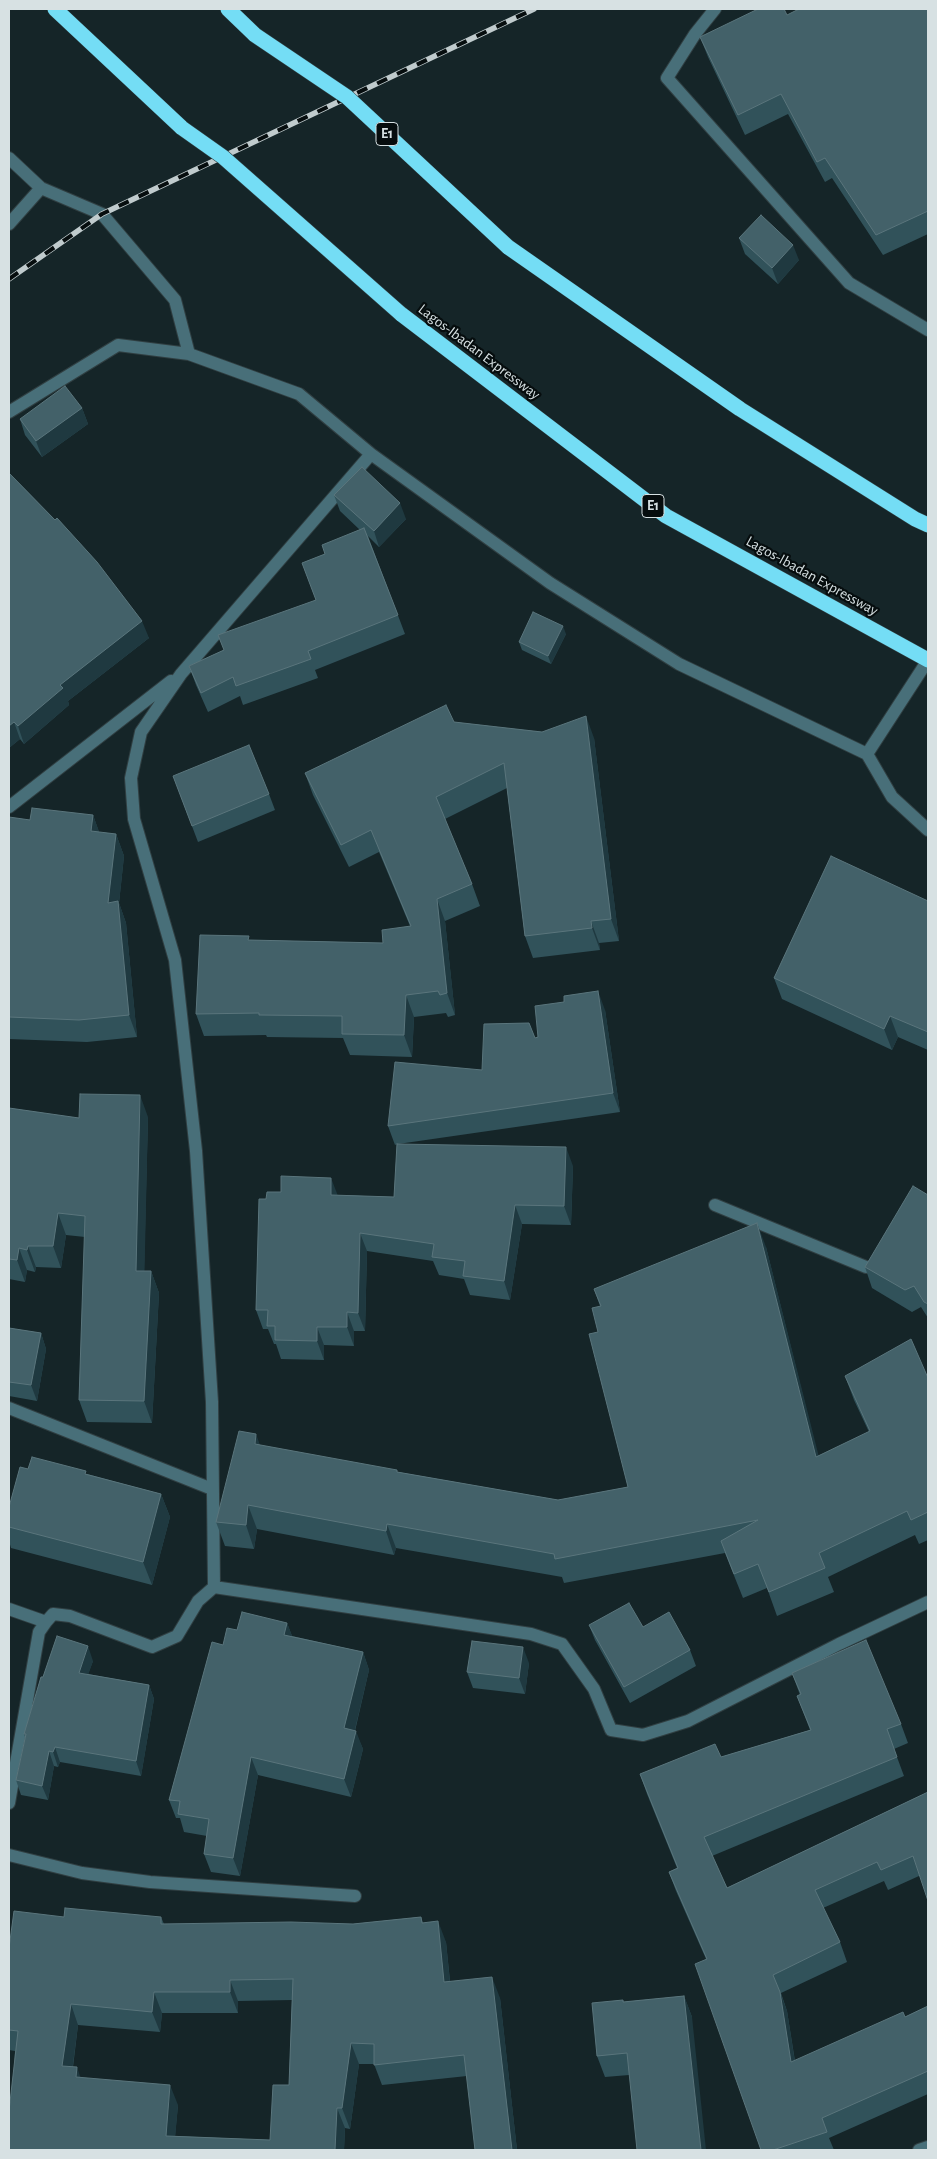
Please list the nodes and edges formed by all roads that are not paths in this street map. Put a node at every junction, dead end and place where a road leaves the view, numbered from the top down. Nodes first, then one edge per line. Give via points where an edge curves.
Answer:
1 (55, 9) edge
2 (228, 9) edge
3 (715, 9) edge
4 (9, 158) edge
5 (40, 188) junction
6 (9, 224) edge
7 (928, 330) edge
8 (189, 354) junction
9 (9, 412) edge
10 (372, 454) junction
11 (928, 525) edge
12 (928, 660) edge
13 (181, 674) junction
14 (867, 754) junction
15 (9, 807) edge
16 (928, 830) edge
17 (715, 1205) dead end
18 (866, 1267) edge
19 (9, 1408) edge
20 (212, 1489) junction
21 (214, 1586) junction
22 (928, 1602) edge
23 (9, 1608) edge
24 (46, 1622) junction
25 (9, 1803) edge
26 (9, 1855) edge
27 (356, 1896) dead end
28 (928, 2147) edge
29 (919, 2150) edge

1 - 12 highway, Lagos-Ibadan Expressway / E1, bridge via 182,128 223,157 401,314 666,516
2 - 11 highway, E1, bridge via 256,35 347,98 508,247 740,409
3 - 7 street via 667,78 849,283
4 - 5 street
5 - 6 street
5 - 8 street via 102,214 175,300
8 - 9 street via 118,345
8 - 10 street via 299,394
10 - 13 street
10 - 14 street via 550,583 679,664
12 - 14 street
13 - 15 street
13 - 20 street via 141,732 131,778 134,819 175,960 196,1151 212,1402
14 - 16 street via 892,797
17 - 18 street
19 - 20 street
20 - 21 street
21 - 22 street via 530,1634 562,1644 594,1689 611,1730 643,1735 688,1721
21 - 24 street via 198,1601 178,1636 152,1647 70,1616 54,1614
23 - 24 street
24 - 25 street via 39,1632
26 - 27 street via 82,1873 150,1882
28 - 29 street

